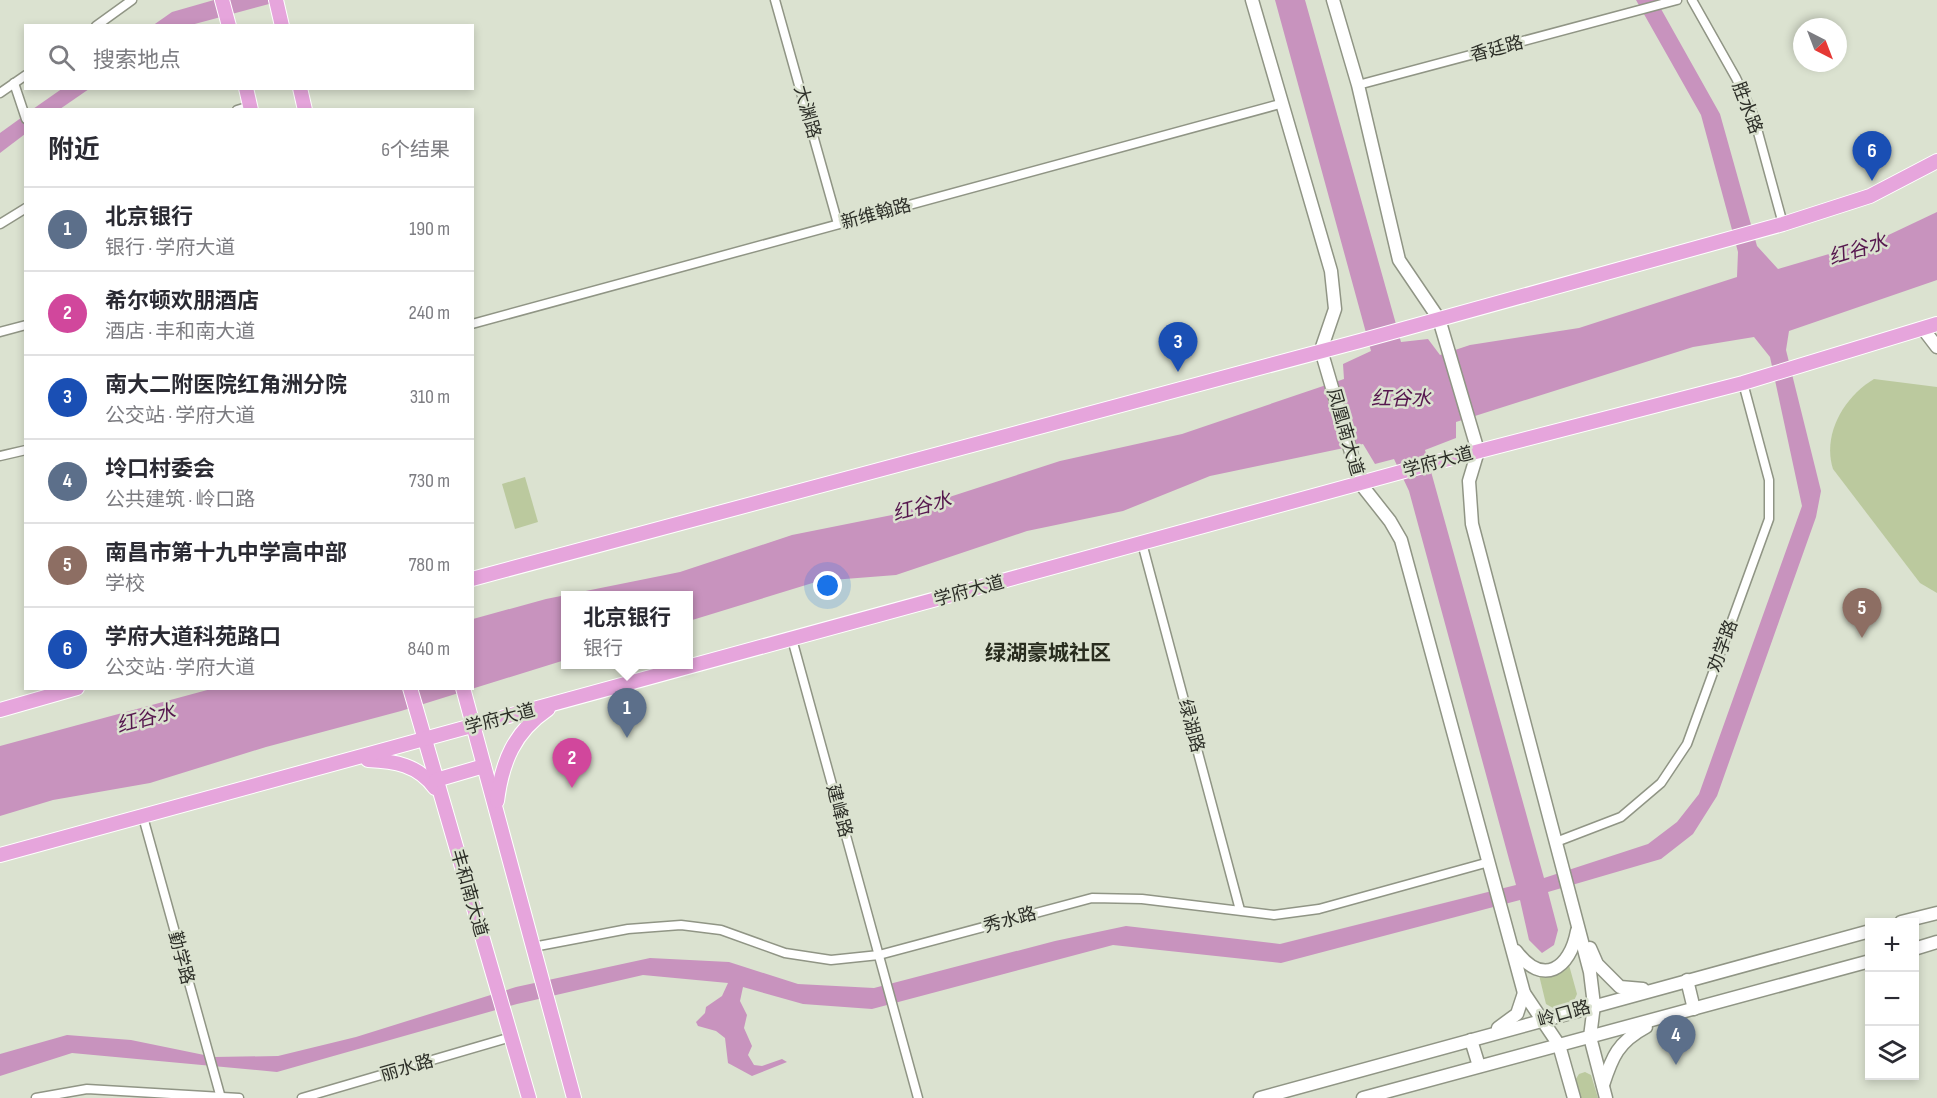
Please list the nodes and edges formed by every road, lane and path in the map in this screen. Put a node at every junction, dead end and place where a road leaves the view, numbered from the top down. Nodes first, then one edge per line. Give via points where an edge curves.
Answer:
1 (132, 0) edge
2 (222, 0) edge
3 (775, 0) edge
4 (1252, 0) edge
5 (1333, 0) edge
6 (1677, 0) edge
7 (1692, 0) edge
8 (277, 5) edge
9 (99, 24) edge
10 (228, 24) edge
11 (282, 24) edge
12 (24, 76) edge
13 (14, 83) junction
14 (1358, 86) junction
15 (246, 90) edge
16 (300, 90) edge
17 (0, 93) edge
18 (1280, 104) junction
19 (246, 108) edge
20 (305, 108) edge
21 (23, 115) edge
22 (1937, 162) edge
23 (24, 209) edge
24 (0, 224) edge
25 (838, 224) junction
26 (1783, 224) junction
27 (1439, 319) junction
28 (474, 323) edge
29 (24, 326) edge
30 (1931, 327) edge
31 (0, 332) edge
32 (1937, 347) edge
33 (1321, 350) junction
34 (1743, 383) junction
35 (24, 450) edge
36 (1478, 451) junction
37 (0, 456) edge
38 (1360, 483) junction
39 (1142, 543) junction
40 (474, 571) edge
41 (493, 574) junction
42 (474, 579) edge
43 (792, 639) junction
44 (693, 666) edge
45 (683, 669) edge
46 (70, 690) edge
47 (411, 690) edge
48 (464, 690) edge
49 (555, 704) junction
50 (0, 710) edge
51 (473, 727) junction
52 (423, 734) junction
53 (354, 760) junction
54 (484, 766) junction
55 (438, 787) junction
56 (496, 809) junction
57 (143, 817) junction
58 (1556, 842) junction
59 (0, 855) edge
60 (1489, 862) junction
61 (1240, 910) junction
62 (1937, 913) edge
63 (1917, 918) edge
64 (1578, 926) junction
65 (1865, 932) edge
66 (1937, 942) edge
67 (1511, 945) junction
68 (533, 947) junction
69 (1919, 947) edge
70 (879, 956) junction
71 (1865, 962) edge
72 (1687, 980) junction
73 (1650, 990) junction
74 (1524, 993) junction
75 (1594, 1005) junction
76 (1694, 1009) junction
77 (1669, 1015) junction
78 (1542, 1020) junction
79 (511, 1037) junction
80 (1590, 1037) junction
81 (1475, 1039) junction
82 (1559, 1045) junction
83 (1479, 1066) junction
84 (1604, 1092) edge
85 (220, 1096) edge
86 (36, 1098) edge
87 (239, 1098) edge
88 (302, 1098) edge
89 (528, 1098) edge
90 (574, 1098) edge
91 (918, 1098) edge
92 (1260, 1098) edge
93 (1363, 1098) edge
94 (1574, 1098) edge

1 - 9 street
2 - 10 main road
3 - 25 street, 大渊路
4 - 18 main road
5 - 14 main road
6 - 14 street, 香廷路
7 - 26 street, 胜水路 via 1753,114
8 - 11 main road
12 - 13 street
13 - 17 street
13 - 21 street
14 - 27 main road via 1399,260
15 - 19 main road
16 - 20 main road
18 - 25 street, 新维翰路
18 - 33 main road via 1331,271 1335,309
22 - 26 main road via 1869,196
23 - 24 street
25 - 28 street, 新维翰路
26 - 27 main road
27 - 33 main road
27 - 36 main road
29 - 31 street
30 - 32 main road
30 - 34 main road, 学府大道
33 - 38 main road, 凤凰南大道
33 - 41 main road
34 - 36 main road, 学府大道
34 - 58 street, 劝学路 via 1768,480 1769,519 1687,744 1661,783 1621,818
35 - 37 street
36 - 38 main road, 学府大道
36 - 58 main road via 1469,481 1472,524
38 - 39 main road, 学府大道
38 - 60 main road, 凤凰南大道 via 1401,540
39 - 43 main road, 学府大道
39 - 61 street, 绿湖路
40 - 41 main road
41 - 42 main road
43 - 44 main road, 学府大道
43 - 70 street, 建峰路
45 - 49 main road, 学府大道
46 - 50 main road
47 - 52 main road, 丰和南大道
48 - 51 main road
49 - 51 main road, 学府大道
49 - 56 main road via 524,728 509,750
51 - 52 main road, 学府大道
51 - 54 main road
52 - 53 main road, 学府大道
52 - 55 main road, 丰和南大道
53 - 55 main road via 394,761 411,767
53 - 57 main road, 学府大道
54 - 55 main road
54 - 56 main road
55 - 79 main road, 丰和南大道
56 - 68 main road
57 - 59 main road, 学府大道
57 - 85 street, 勤学路
58 - 64 main road
60 - 61 street, 秀水路 via 1319,909 1274,915
60 - 67 main road, 凤凰南大道
61 - 70 street, 秀水路 via 1142,899 1092,898
62 - 63 main road
64 - 67 main road via 1568,958 1550,970 1538,971 1527,965
64 - 73 main road via 1597,964 1620,987
64 - 75 main road
65 - 72 main road, 岭口路
66 - 69 main road
67 - 74 main road
68 - 70 street, 秀水路 via 628,929 681,925 721,930 785,953 831,960
68 - 90 main road
70 - 91 street, 建峰路
71 - 76 main road, 岭口路
72 - 73 main road, 岭口路
72 - 76 main road
73 - 75 main road, 岭口路
74 - 78 main road
74 - 81 main road via 1517,1014
75 - 78 main road, 岭口路
75 - 80 main road
76 - 77 main road, 岭口路
77 - 80 main road, 岭口路
77 - 84 main road via 1634,1034 1613,1054
78 - 81 main road, 岭口路
78 - 82 main road
79 - 88 street, 丽水路
79 - 89 main road, 丰和南大道
80 - 82 main road, 岭口路
80 - 84 main road
81 - 83 main road
81 - 92 main road, 岭口路
82 - 83 main road, 岭口路
82 - 94 main road
83 - 93 main road, 岭口路
85 - 86 street via 87,1089
85 - 87 street

